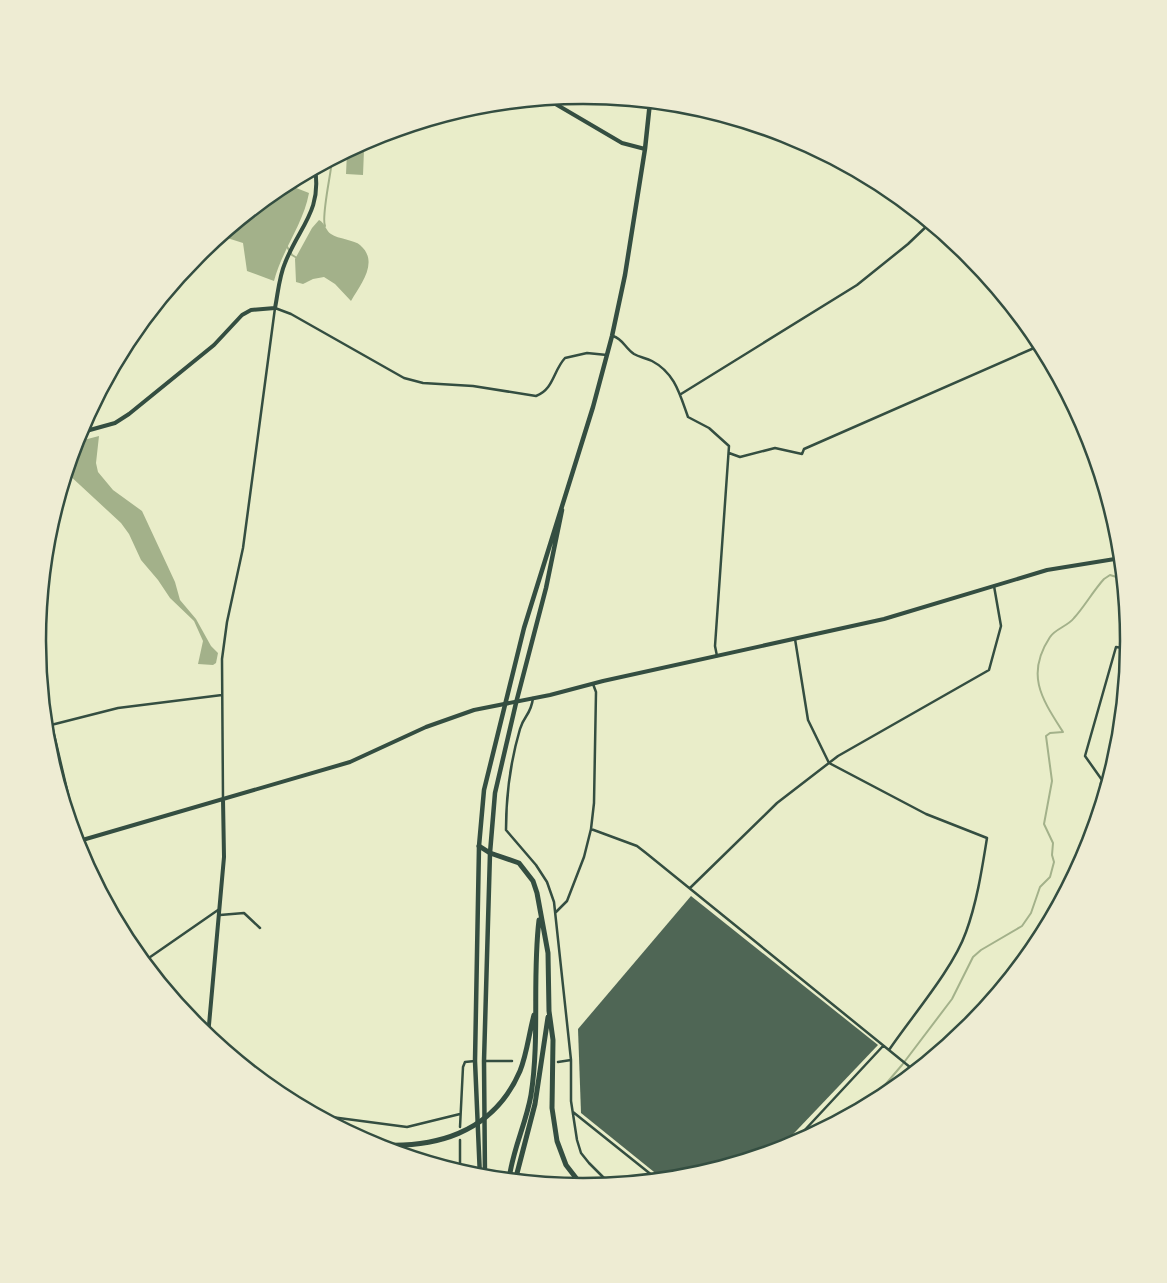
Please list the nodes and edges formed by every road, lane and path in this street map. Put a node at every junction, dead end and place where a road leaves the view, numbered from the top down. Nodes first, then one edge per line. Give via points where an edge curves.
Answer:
1 (557, 105) edge
2 (649, 108) edge
3 (645, 149) junction
4 (315, 176) edge
5 (925, 227) edge
6 (275, 308) junction
7 (612, 336) junction
8 (1033, 348) edge
9 (607, 355) junction
10 (681, 394) junction
11 (90, 430) edge
12 (729, 453) junction
13 (565, 491) junction
14 (1114, 559) edge
15 (994, 586) junction
16 (795, 640) junction
17 (1121, 648) edge
18 (717, 656) junction
19 (593, 684) junction
20 (223, 695) junction
21 (533, 698) junction
22 (516, 703) junction
23 (504, 704) junction
24 (53, 724) edge
25 (829, 764) junction
26 (1102, 780) edge
27 (223, 799) junction
28 (591, 829) junction
29 (84, 840) edge
30 (478, 846) junction
31 (490, 853) junction
32 (690, 888) junction
33 (220, 909) junction
34 (556, 912) junction
35 (540, 914) junction
36 (220, 915) junction
37 (260, 928) dead end
38 (149, 958) edge
39 (549, 1011) junction
40 (535, 1012) junction
41 (209, 1026) edge
42 (883, 1046) junction
43 (888, 1050) junction
44 (512, 1060) dead end
45 (571, 1060) junction
46 (475, 1061) junction
47 (484, 1061) junction
48 (558, 1062) dead end
49 (911, 1068) edge
50 (572, 1111) junction
51 (460, 1114) junction
52 (335, 1117) edge
53 (460, 1127) dead end
54 (803, 1131) edge
55 (460, 1140) dead end
56 (397, 1145) edge
57 (460, 1164) edge
58 (480, 1168) edge
59 (485, 1169) edge
60 (510, 1173) edge
61 (517, 1174) edge
62 (651, 1174) edge
63 (605, 1178) edge
64 (576, 1179) edge

1 - 3 street via 622,143
2 - 3 main road
3 - 7 main road
4 - 6 street via 314,208 285,263
5 - 10 street via 857,285
6 - 9 street via 404,378 422,383 474,386 536,396 549,387 565,358 587,353
6 - 11 street via 251,310 242,315 206,351 130,414 115,423
6 - 20 street via 243,548 222,658
7 - 9 main road
7 - 10 street via 623,342 632,353 663,370
8 - 12 street via 804,448 802,454 775,448 740,457
9 - 13 main road
10 - 12 street via 688,416 727,442
12 - 18 street via 715,646
13 - 22 main road via 546,588
13 - 23 main road
14 - 15 street via 1057,567
15 - 16 street via 884,619
15 - 25 street via 1001,626 989,670
16 - 18 street
16 - 25 street via 808,720
17 - 26 street via 1116,647 1085,756
18 - 19 street
19 - 21 street
19 - 28 street via 596,702
20 - 24 street via 118,708
20 - 27 street
21 - 22 street
21 - 34 street via 530,714 522,721 510,768 506,830 530,856 547,882
22 - 23 street
22 - 31 main road via 495,793
23 - 27 street via 445,720 350,762
23 - 30 main road via 484,790
25 - 32 street via 777,803
25 - 43 street via 926,814 987,838 979,884 956,954
27 - 29 street
27 - 33 street via 224,857
28 - 32 street via 637,846
28 - 34 street via 584,857 566,901
30 - 31 highway
30 - 46 main road
31 - 35 highway via 524,868 535,887
31 - 47 main road
32 - 42 street
33 - 36 street
33 - 38 street
34 - 45 street
35 - 39 highway via 548,953
35 - 40 highway via 535,952
36 - 37 street via 244,913
36 - 41 street
39 - 61 highway via 535,1104
39 - 64 highway via 556,1141
40 - 56 highway via 521,1070 495,1109 466,1131 429,1143
40 - 60 highway via 537,1034 531,1096
42 - 43 street
42 - 54 street
43 - 49 street
44 - 47 street
45 - 48 street
45 - 50 street
46 - 51 street via 465,1062 463,1067
46 - 58 main road
47 - 59 main road
50 - 62 street
50 - 63 street via 581,1153
51 - 52 street via 419,1126
51 - 53 street
55 - 57 street

